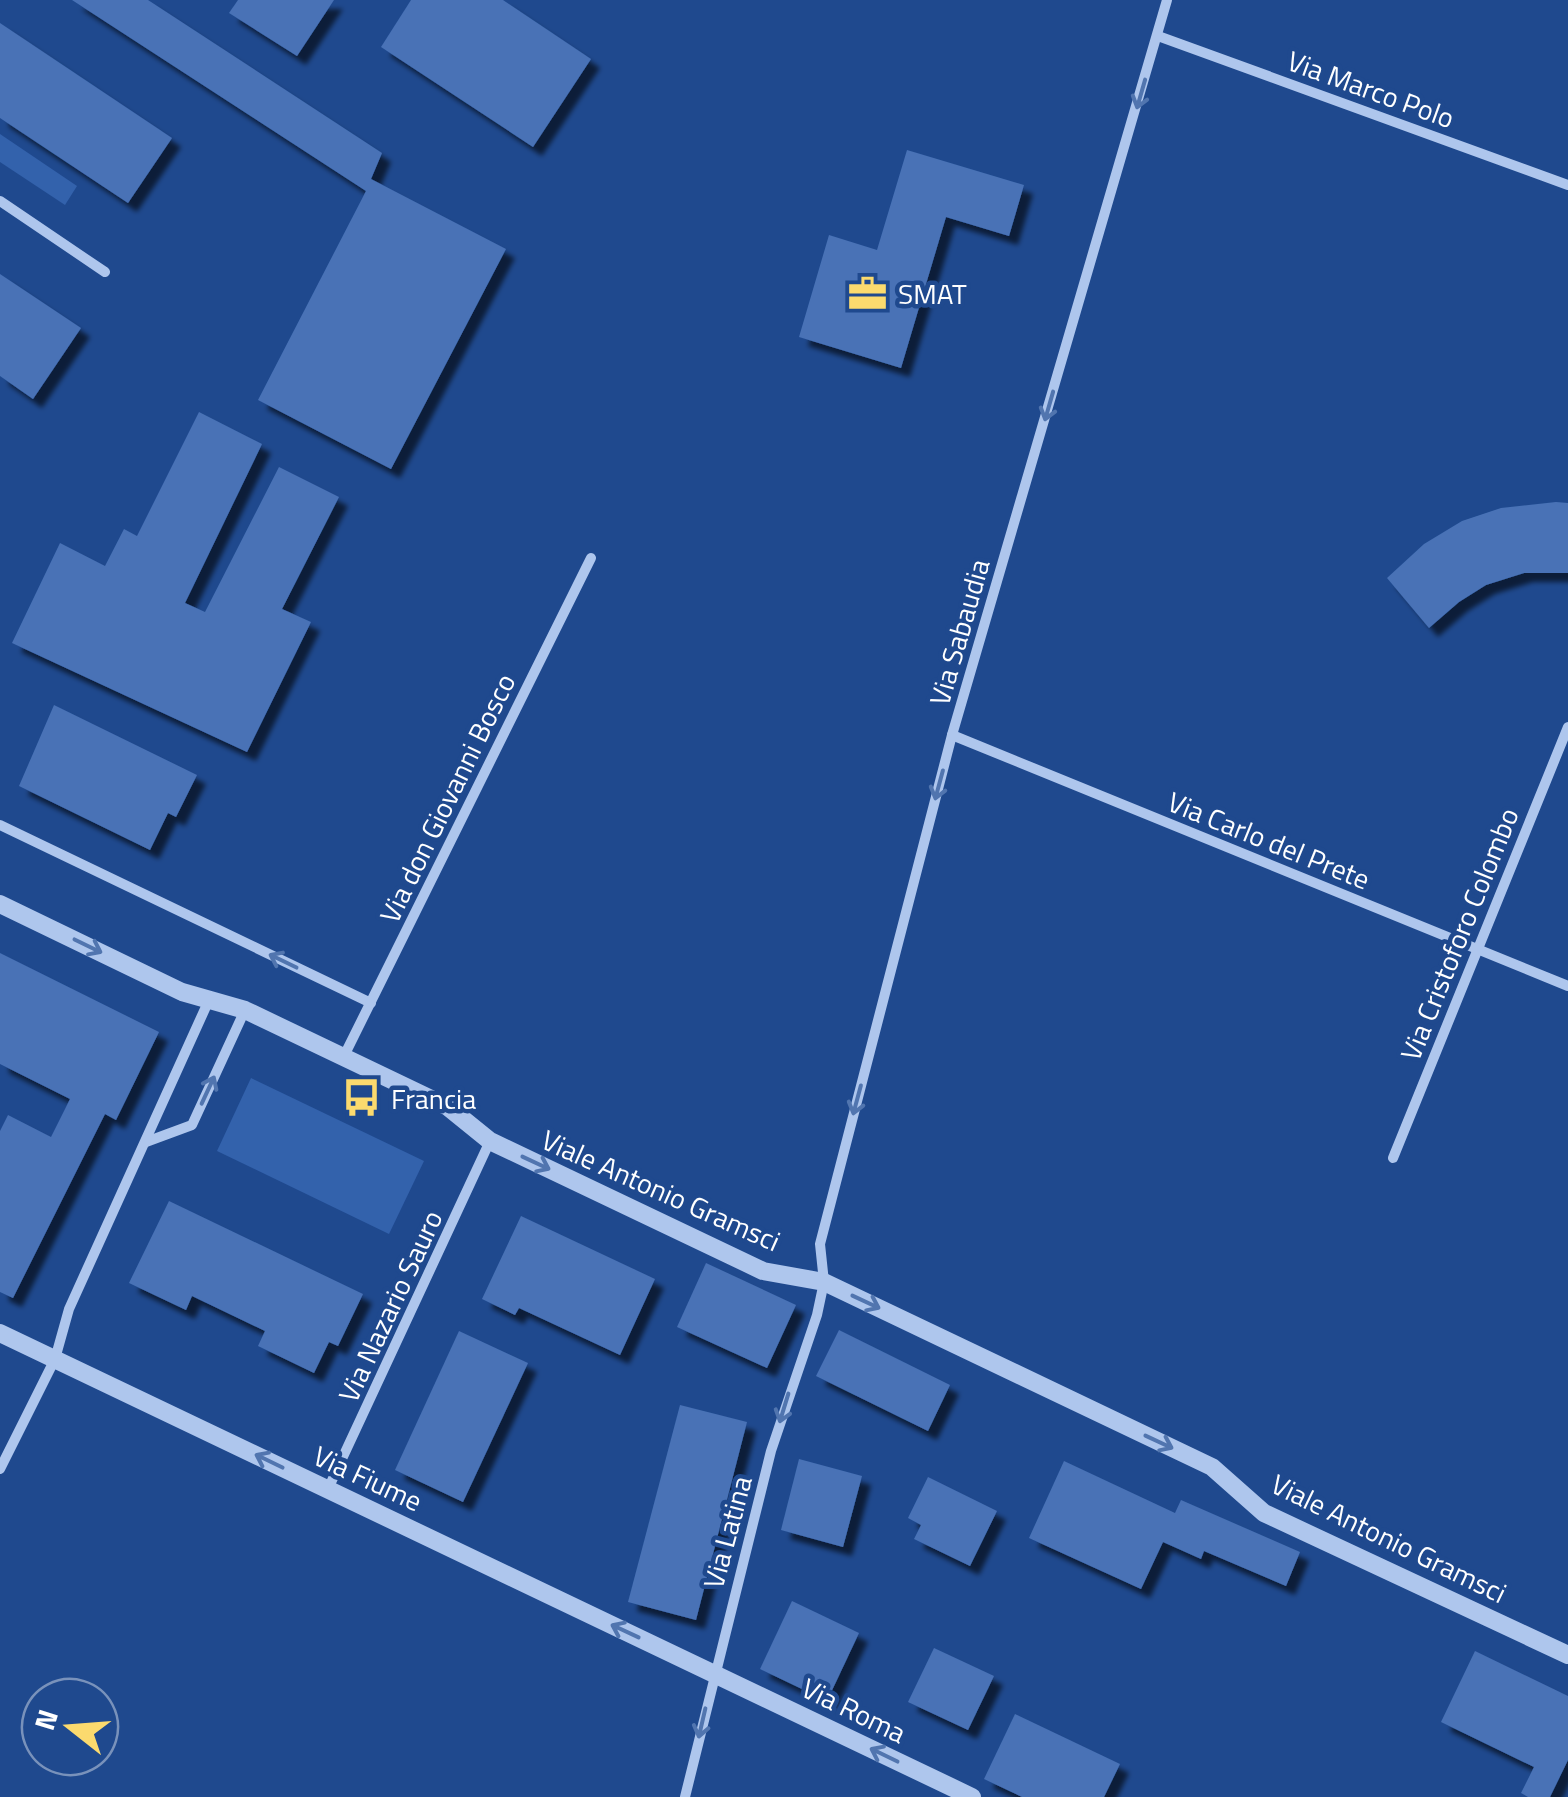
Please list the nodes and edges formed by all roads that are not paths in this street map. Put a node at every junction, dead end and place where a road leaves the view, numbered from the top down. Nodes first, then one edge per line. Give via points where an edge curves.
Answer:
1 (1166, 0) edge
2 (1158, 36) junction
3 (1568, 185) edge
4 (0, 201) edge
5 (105, 272) dead end
6 (591, 558) dead end
7 (1568, 727) edge
8 (952, 735) junction
9 (0, 825) edge
10 (0, 904) edge
11 (1477, 950) junction
12 (1568, 986) edge
13 (209, 1000) junction
14 (371, 1003) junction
15 (245, 1010) junction
16 (343, 1058) junction
17 (490, 1141) junction
18 (146, 1142) junction
19 (1393, 1158) dead end
20 (824, 1282) junction
21 (0, 1333) edge
22 (56, 1359) junction
23 (0, 1469) edge
24 (328, 1489) junction
25 (1568, 1656) edge
26 (713, 1672) junction
27 (685, 1797) edge
28 (972, 1797) edge

1 - 2 street, Via Sabaudia
2 - 3 street, Via Marco Polo
2 -> 8 street, Via Sabaudia
4 - 5 street
6 - 14 street, Via don Giovanni Bosco
7 - 11 street, Via Cristoforo Colombo
8 - 11 street, Via Carlo del Prete
8 -> 20 street, Via Sabaudia via 820,1244
14 -> 9 street
10 -> 13 street, Viale Antonio Gramsci
11 - 12 street, Via Carlo del Prete
11 - 19 street, Via Cristoforo Colombo
13 - 15 street, Viale Antonio Gramsci
13 - 18 street
14 - 16 street, Via don Giovanni Bosco
15 - 16 street, Viale Antonio Gramsci
18 -> 15 street via 192,1126
16 - 17 street, Viale Antonio Gramsci via 448,1107
17 -> 20 street, Viale Antonio Gramsci via 763,1270
17 - 24 street, Via Nazario Sauro
18 - 22 street via 69,1310
20 -> 25 street, Viale Antonio Gramsci via 1212,1467 1264,1513
20 -> 26 street, Via Latina
21 - 22 street, Via Fiume
22 - 23 street
24 -> 22 street, Via Fiume
26 -> 24 street, Via Fiume
26 -> 27 street, Via Latina
28 -> 26 street, Via Roma

